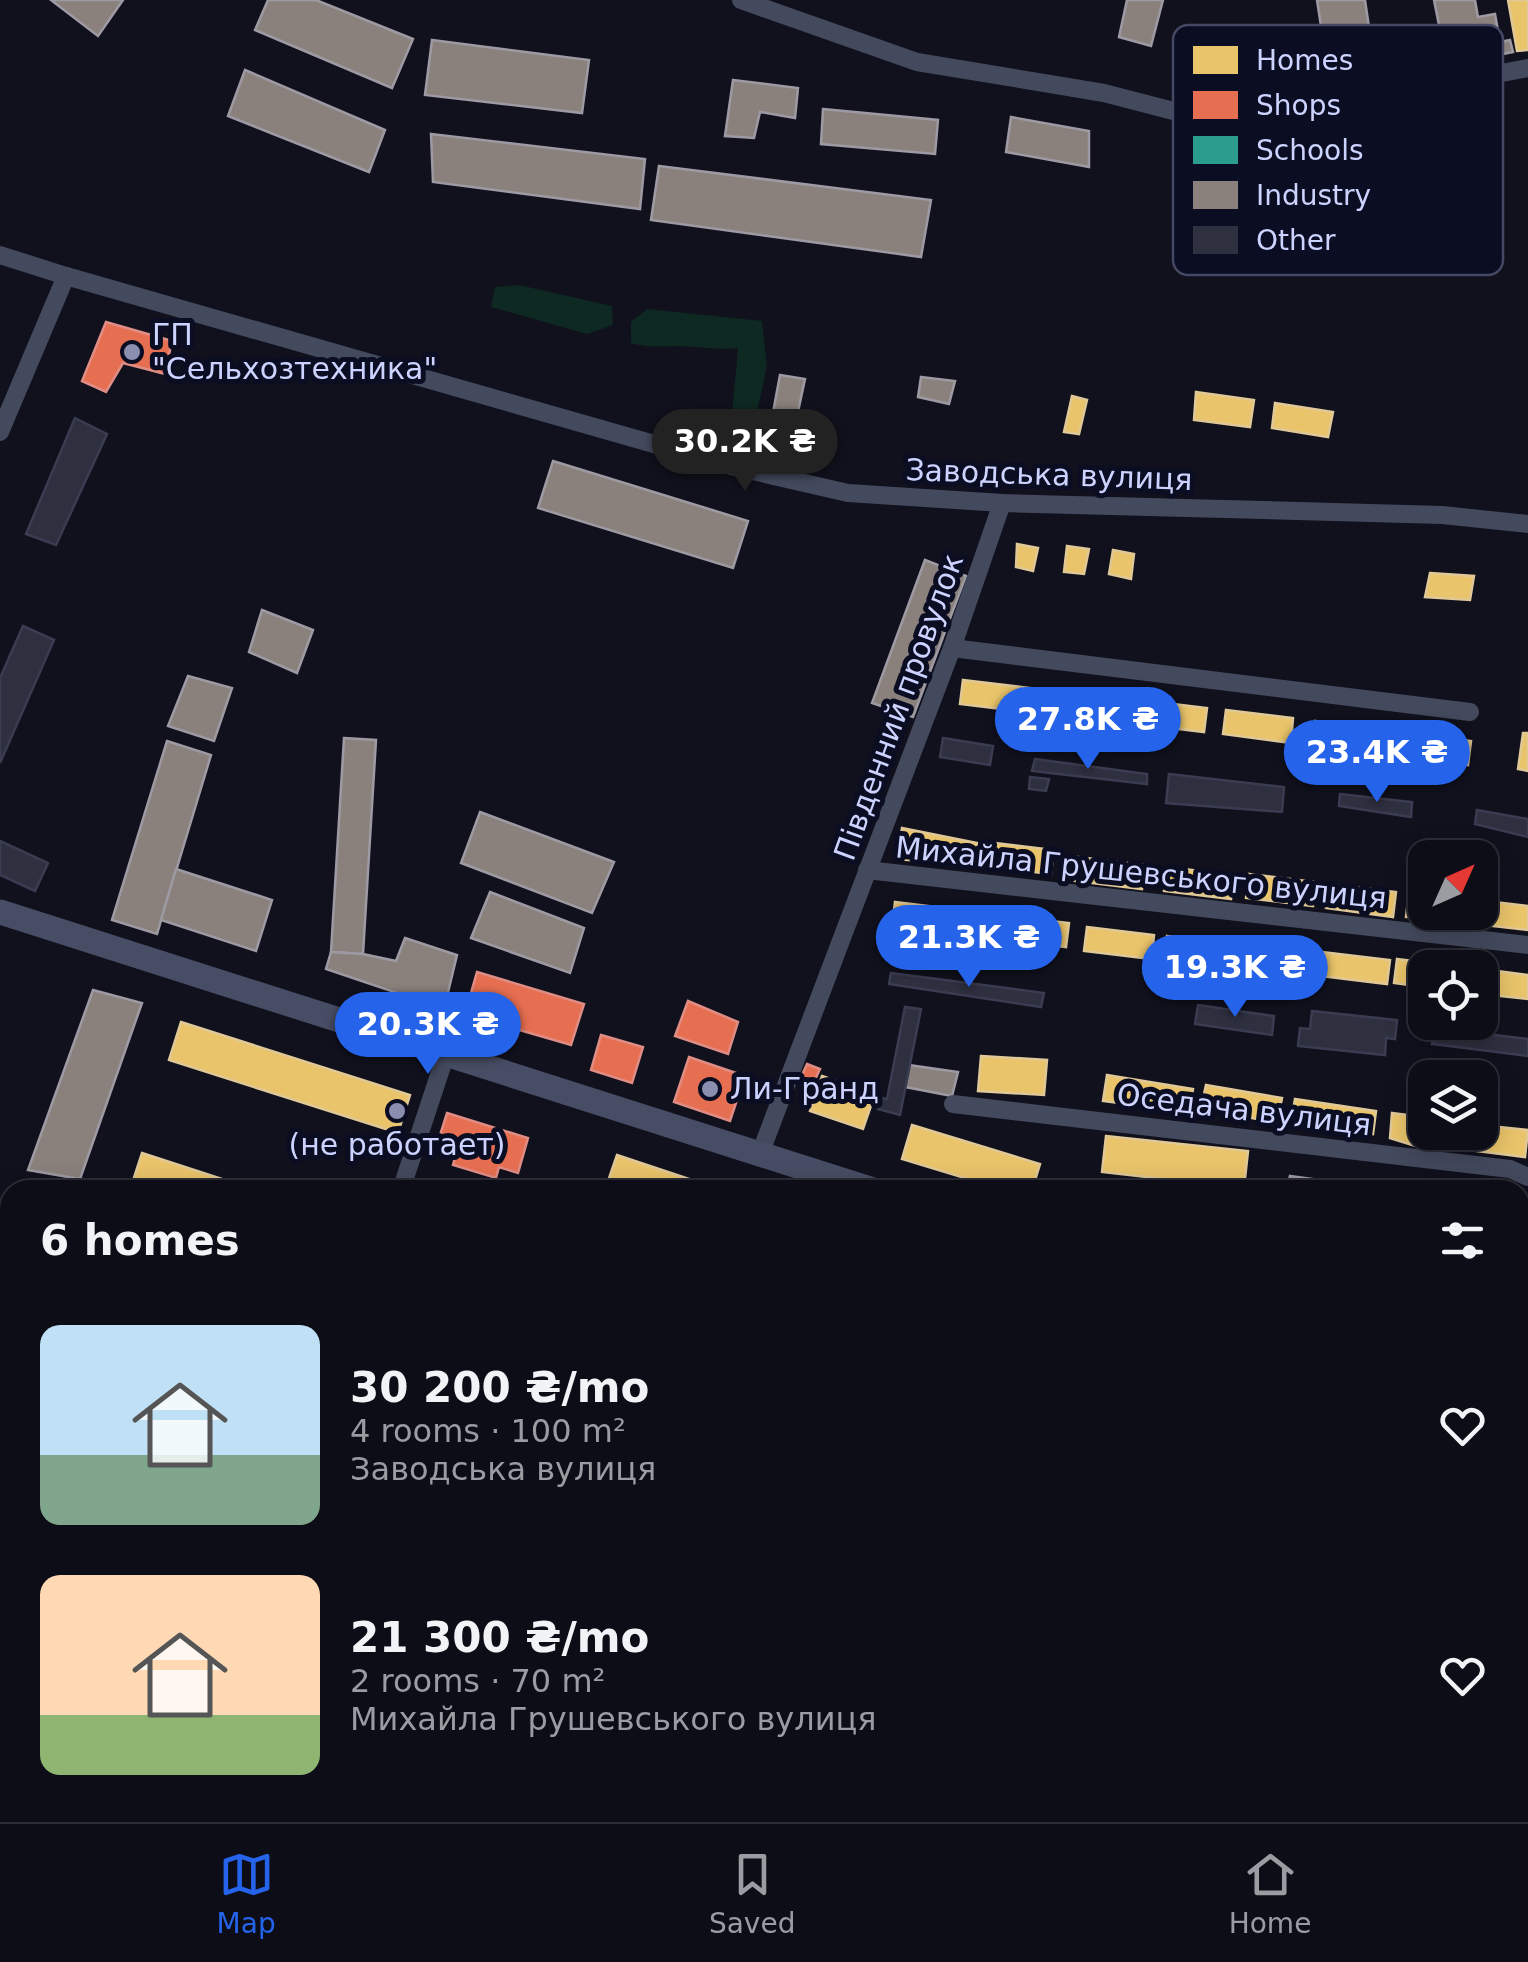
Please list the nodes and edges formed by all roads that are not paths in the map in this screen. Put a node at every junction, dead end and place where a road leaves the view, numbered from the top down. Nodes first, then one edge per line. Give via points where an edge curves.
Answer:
1 (741, 0) edge
2 (1528, 68) edge
3 (1503, 73) edge
4 (1173, 111) edge
5 (0, 254) edge
6 (66, 276) junction
7 (0, 432) edge
8 (1002, 503) junction
9 (1528, 524) edge
10 (952, 648) junction
11 (1470, 712) dead end
12 (868, 870) junction
13 (0, 912) edge
14 (1528, 944) edge
15 (446, 1054) junction
16 (953, 1104) dead end
17 (760, 1154) junction
18 (1528, 1177) edge
19 (404, 1180) edge
20 (842, 1180) edge

1 - 4 street via 917,62
2 - 3 street
5 - 6 street, Заводська вулиця
6 - 7 street
6 - 8 street, Заводська вулиця via 731,466 848,492
8 - 9 street, Заводська вулиця via 1442,515
8 - 10 street, Південний провулок
10 - 11 street
10 - 12 street, Південний провулок
12 - 14 street, Михайла Грушевського вулиця
12 - 17 street, Південний провулок
13 - 15 street
15 - 17 street
15 - 19 street
16 - 18 street, Оседача вулиця via 1510,1169
17 - 20 street

